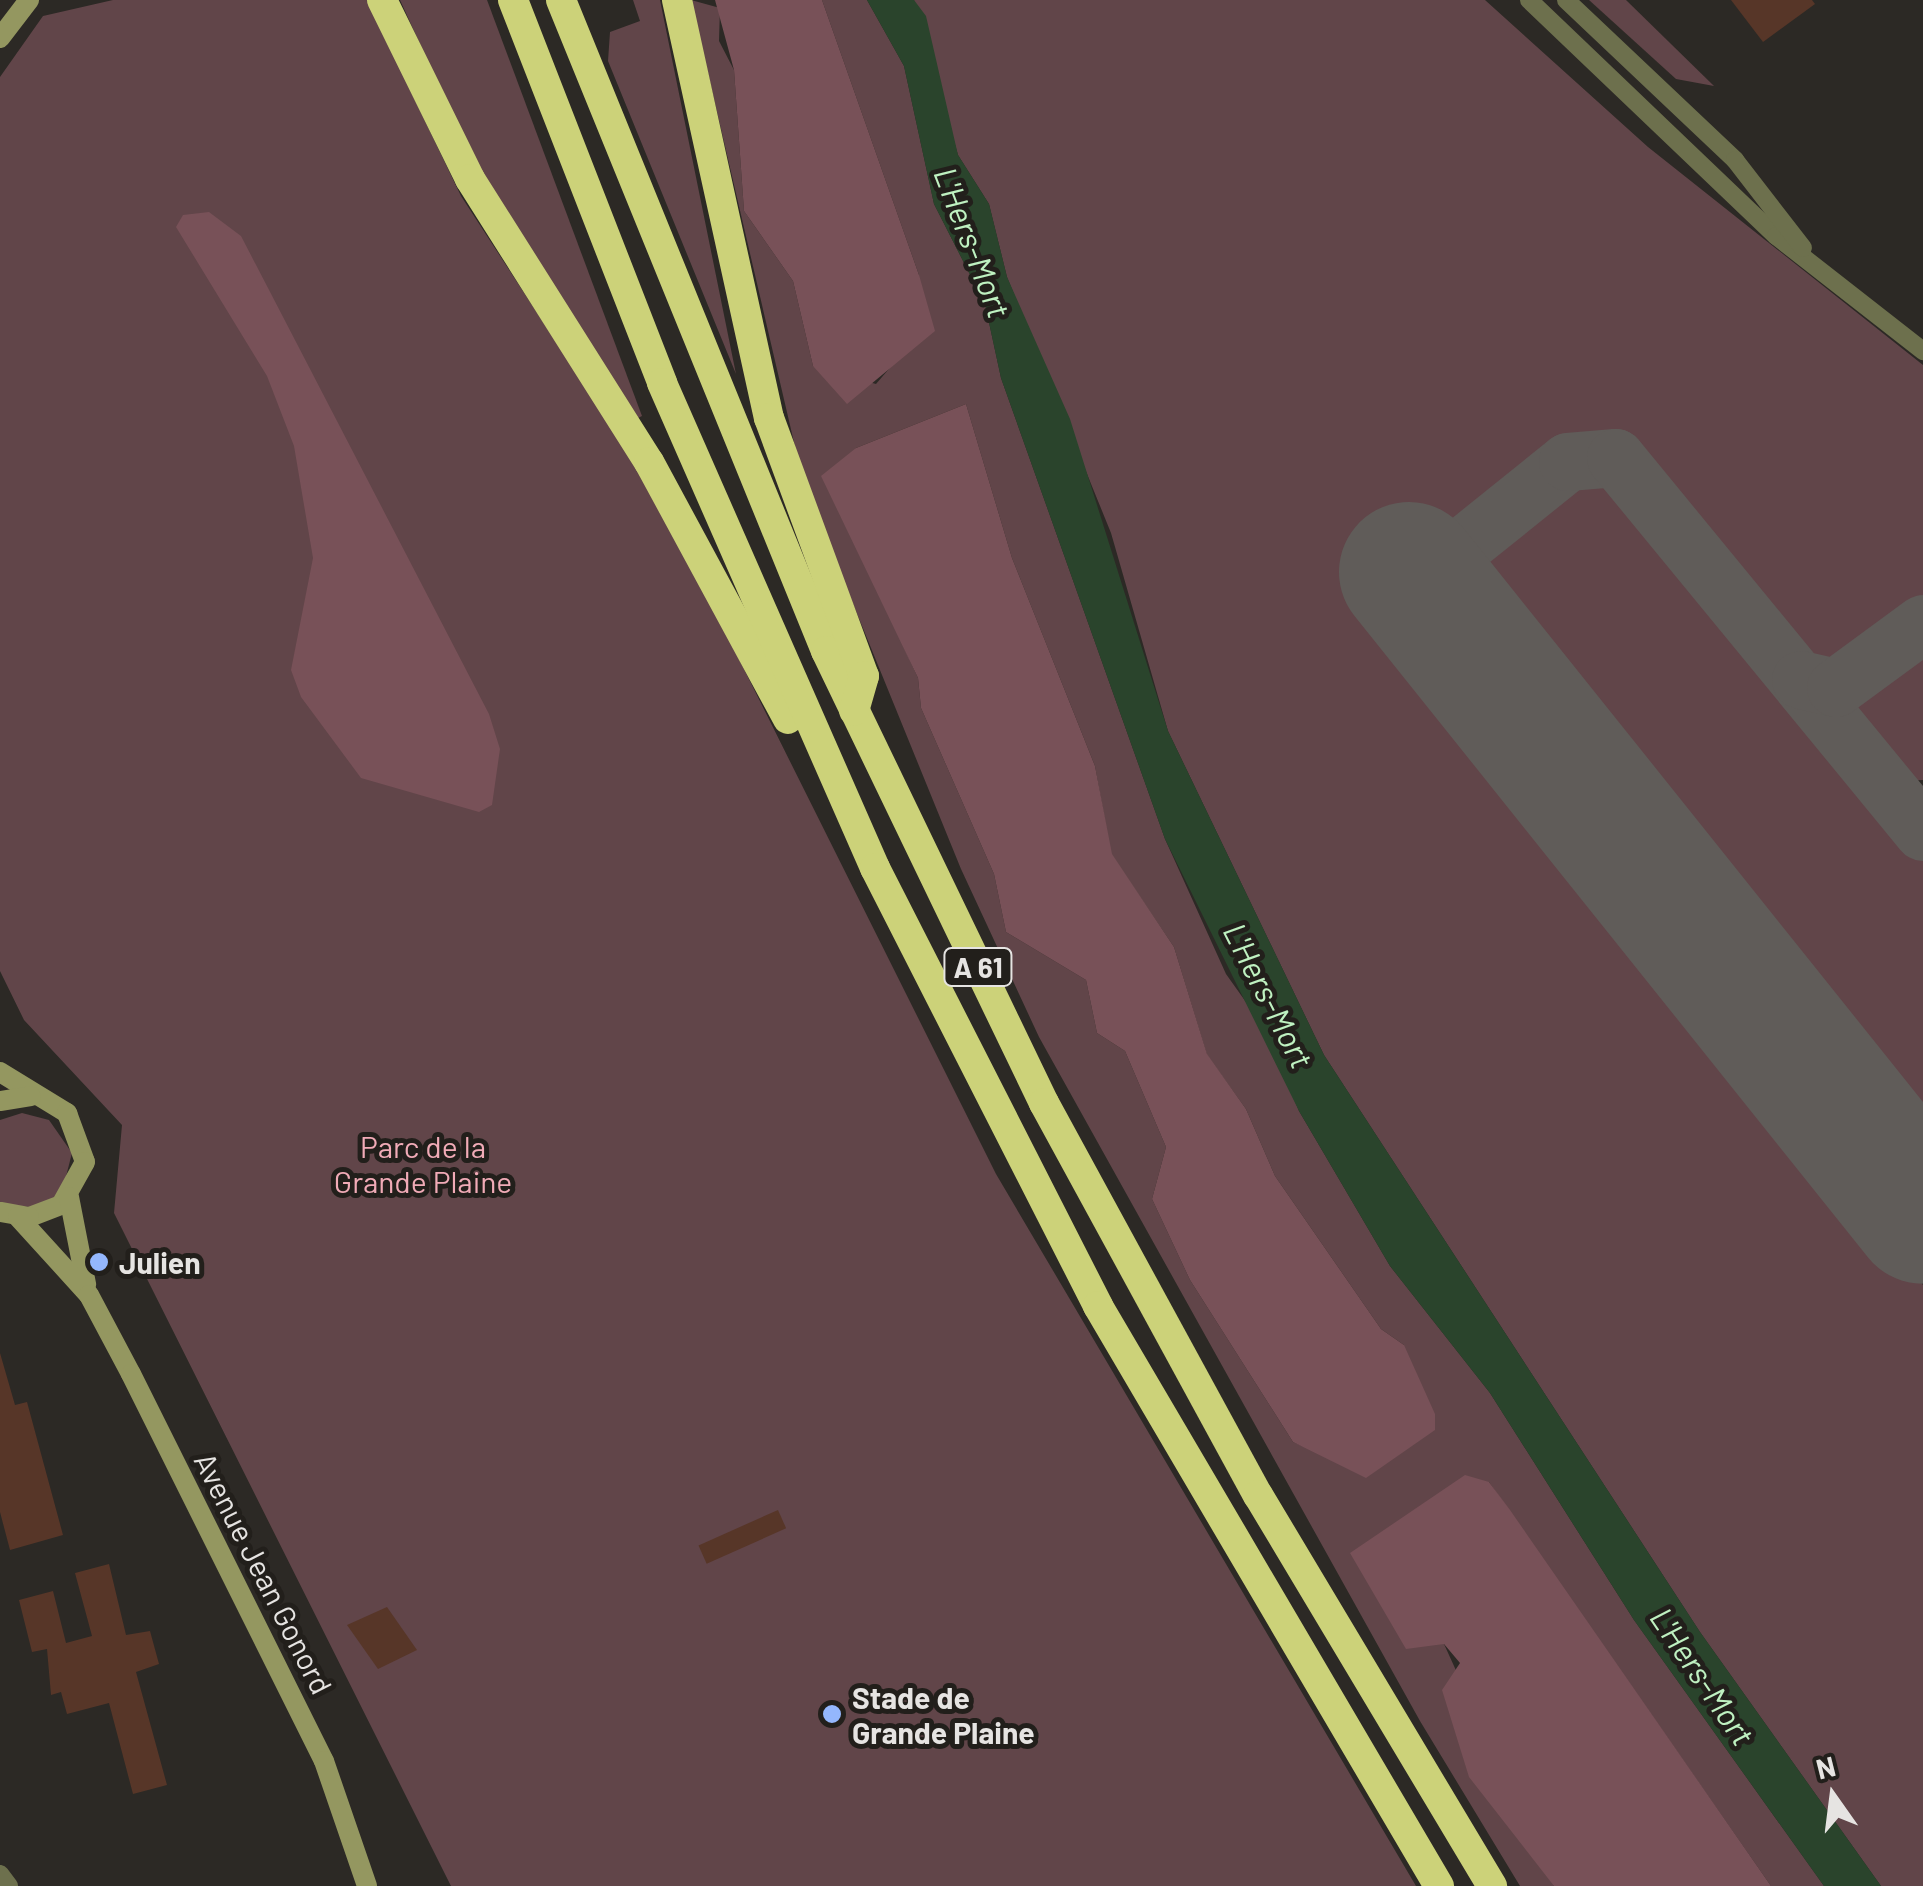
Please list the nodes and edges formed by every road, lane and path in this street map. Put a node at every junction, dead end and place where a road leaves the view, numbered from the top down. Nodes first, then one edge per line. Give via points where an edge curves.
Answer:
1 (29, 0) edge
2 (512, 0) edge
3 (561, 0) edge
4 (677, 0) edge
5 (1530, 0) edge
6 (1566, 0) edge
7 (384, 2) edge
8 (0, 38) edge
9 (1735, 160) junction
10 (1717, 176) junction
11 (1822, 272) junction
12 (1923, 351) edge
13 (854, 711) junction
14 (875, 868) junction
15 (0, 1072) edge
16 (31, 1096) junction
17 (0, 1101) edge
18 (69, 1198) junction
19 (5, 1214) edge
20 (89, 1295) junction
21 (0, 1874) edge
22 (9, 1886) edge
23 (367, 1886) edge
24 (1440, 1886) edge
25 (1492, 1886) edge

1 - 8 street
2 - 14 highway, A 61 via 662,383
3 - 13 highway, A 61 via 704,368
4 - 13 highway via 769,418 864,676
5 - 10 street
6 - 9 street
7 - 14 highway via 470,179 649,462
9 - 10 street
9 - 11 street
10 - 11 street
11 - 12 street
13 - 25 highway, A 61 via 1114,1238
14 - 24 highway, A 61 via 1107,1321
15 - 16 street, Avenue Jean Gonord
16 - 17 street
16 - 18 street, Avenue Jean Gonord via 56,1105 81,1135 82,1174
18 - 19 street, Avenue Jean Gonord
18 - 20 street, Avenue Jean Gonord
19 - 20 street, Avenue Jean Gonord
20 - 23 street, Avenue Jean Gonord via 324,1760
21 - 22 street

